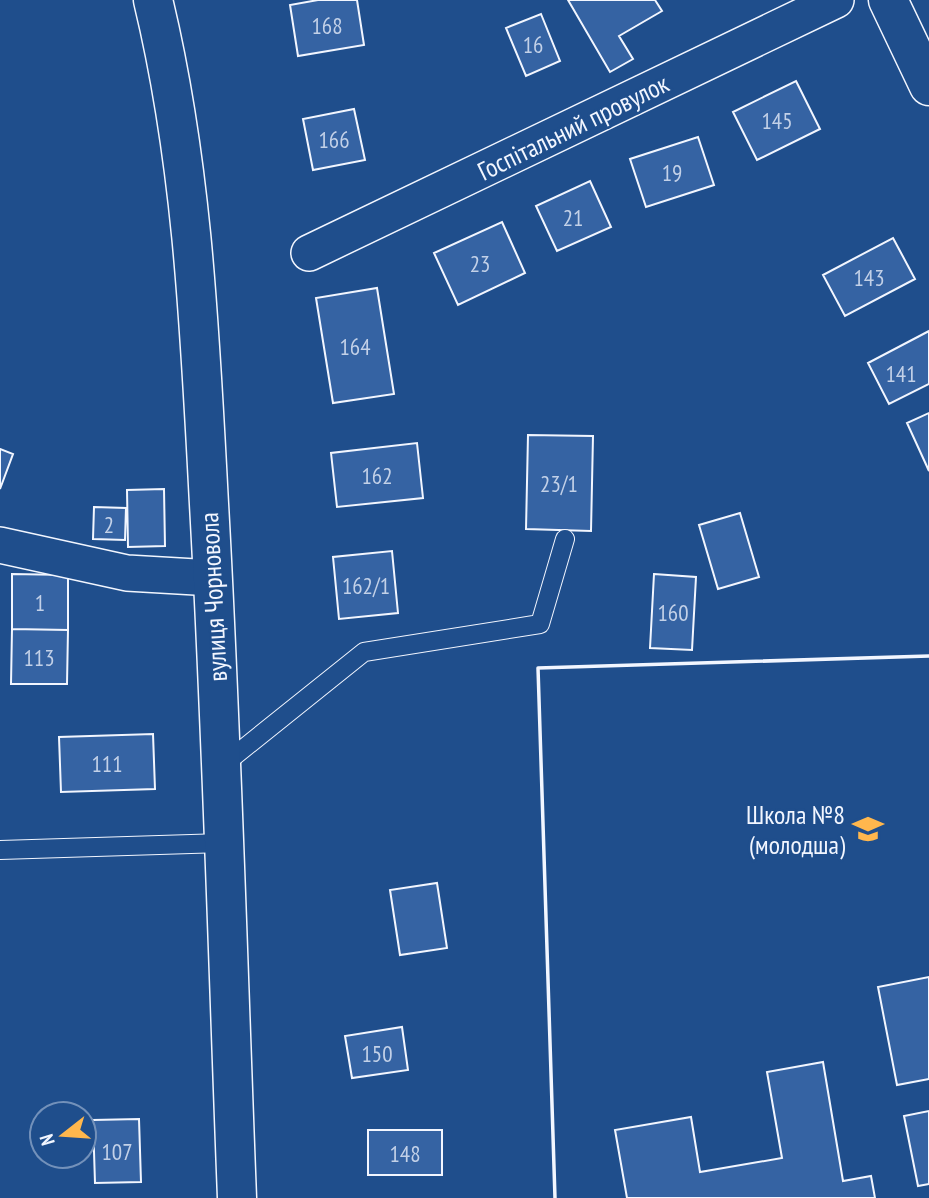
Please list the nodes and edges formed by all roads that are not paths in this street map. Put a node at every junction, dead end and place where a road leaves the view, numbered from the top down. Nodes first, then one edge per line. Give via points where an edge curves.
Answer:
1 (153, 0) edge
2 (836, 0) edge
3 (888, 0) edge
4 (929, 86) edge
5 (309, 253) dead end
6 (565, 539) dead end
7 (0, 545) edge
8 (213, 578) junction
9 (220, 767) junction
10 (223, 843) junction
11 (0, 850) edge
12 (237, 1198) edge

1 - 8 street, вулиця Чорновола via 184,173 198,307
2 - 5 street, Госпітальний провулок
3 - 4 street
6 - 9 lane via 540,624 364,652
7 - 8 street via 127,573
8 - 9 street, вулиця Чорновола
9 - 10 street, вулиця Чорновола
10 - 11 lane
10 - 12 street, вулиця Чорновола

